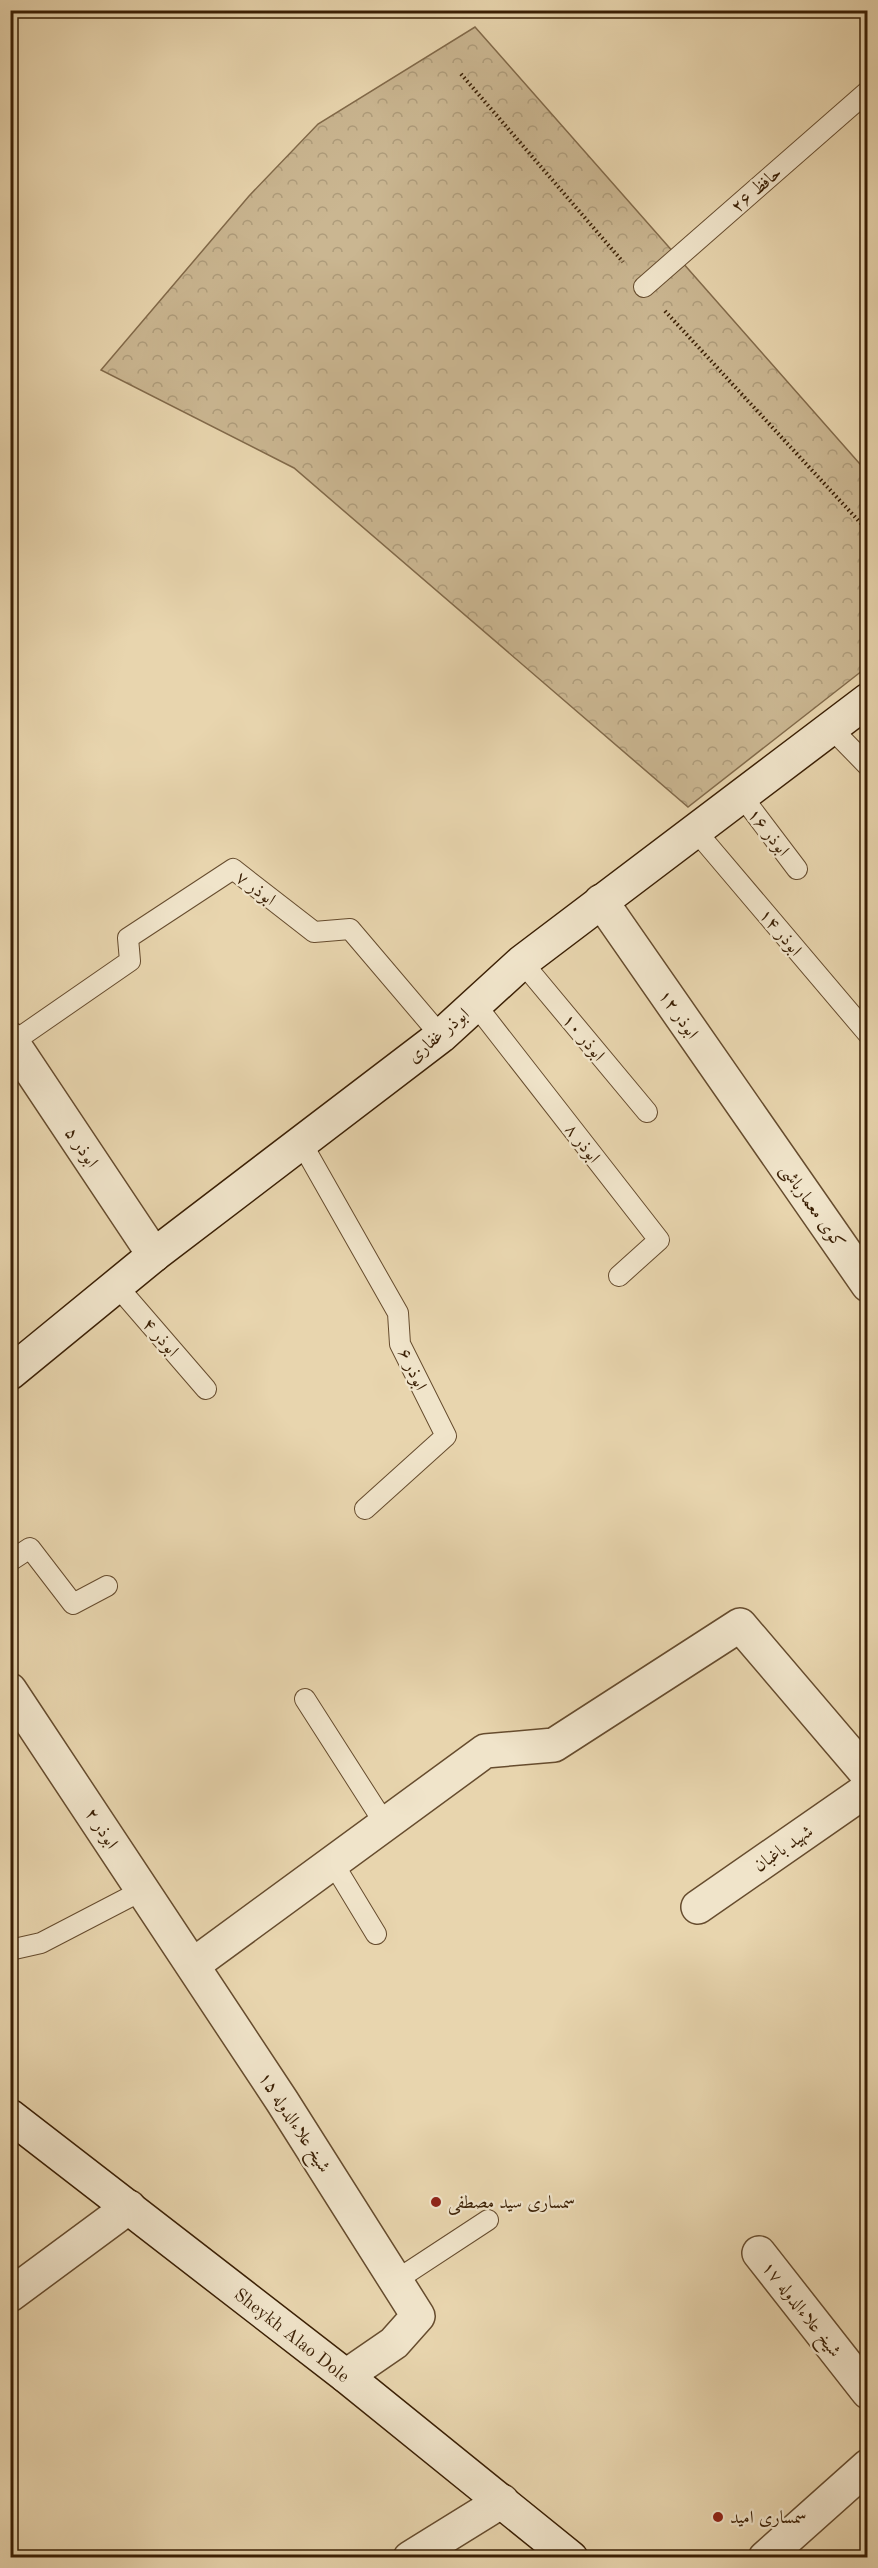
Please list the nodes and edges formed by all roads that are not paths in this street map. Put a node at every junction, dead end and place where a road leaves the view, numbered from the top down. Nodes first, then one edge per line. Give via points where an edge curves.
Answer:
1 (867, 91) edge
2 (644, 287) dead end
3 (867, 700) edge
4 (831, 728) junction
5 (867, 766) edge
6 (741, 795) junction
7 (695, 830) junction
8 (797, 868) dead end
9 (601, 901) junction
10 (522, 962) junction
11 (475, 1004) junction
12 (867, 1034) edge
13 (441, 1036) junction
14 (12, 1041) edge
15 (647, 1112) dead end
16 (758, 1127) joint
17 (301, 1142) junction
18 (154, 1255) junction
19 (619, 1276) dead end
20 (867, 1285) edge
21 (117, 1286) junction
22 (10, 1373) edge
23 (206, 1389) dead end
24 (364, 1509) dead end
25 (10, 1562) edge
26 (107, 1586) dead end
27 (10, 1690) edge
28 (305, 1699) dead end
29 (867, 1775) edge
30 (867, 1789) edge
31 (385, 1824) junction
32 (333, 1863) junction
33 (143, 1890) junction
34 (698, 1907) dead end
35 (375, 1934) dead end
36 (10, 1950) edge
37 (193, 1965) junction
38 (11, 2116) edge
39 (129, 2207) junction
40 (489, 2220) dead end
41 (759, 2253) dead end
42 (395, 2281) junction
43 (10, 2295) edge
44 (346, 2376) junction
45 (867, 2392) edge
46 (867, 2466) edge
47 (502, 2501) junction
48 (410, 2558) edge
49 (571, 2558) edge
50 (765, 2558) edge

1 - 2 lane, حافظ ۲۶
3 - 4 street, ابوذر غفاری
4 - 5 lane
4 - 6 street, ابوذر غفاری
6 - 7 street, ابوذر غفاری
6 - 8 lane, ابوذر ۱۶
7 - 9 street, ابوذر غفاری
7 - 12 lane, ابوذر ۱۴
9 - 10 street, ابوذر غفاری
9 - 16 street, ابوذر ۱۲
10 - 11 street, ابوذر غفاری
10 - 15 lane, ابوذر ۱۰
11 - 13 street, ابوذر غفاری
11 - 19 lane, ابوذر ۸ via 659,1240
13 - 14 lane, ابوذر ۷ via 350,929 314,932 233,869 128,939 130,961
13 - 17 street, ابوذر غفاری
14 - 18 street, ابوذر ۵
16 - 20 street, کوی معمارباشی
17 - 18 street, ابوذر غفاری
17 - 24 lane, ابوذر ۶ via 398,1313 400,1344 446,1436
18 - 21 street, ابوذر غفاری
21 - 22 street, ابوذر غفاری
21 - 23 lane, ابوذر ۴
25 - 26 lane via 30,1548 73,1604
27 - 33 street, ابوذر ۲
28 - 31 lane
29 - 31 street via 740,1625 554,1745 485,1751
30 - 34 street, شهید باغبان
31 - 32 street
32 - 35 lane
32 - 37 street
33 - 36 lane via 41,1943
33 - 37 street, ابوذر ۲
37 - 42 street, شیخ علاءالدوله ۱۵
38 - 39 street, Sheykh Alao Dole
39 - 43 street
39 - 44 street, Sheykh Alao Dole
40 - 42 lane
41 - 45 street, شیخ علاءالدوله ۱۷
42 - 44 street, شیخ علاءالدوله ۱۵ via 418,2316 394,2343
44 - 47 street, Sheykh Alao Dole
46 - 50 street
47 - 48 street
47 - 49 street, Sheykh Alao Dole

